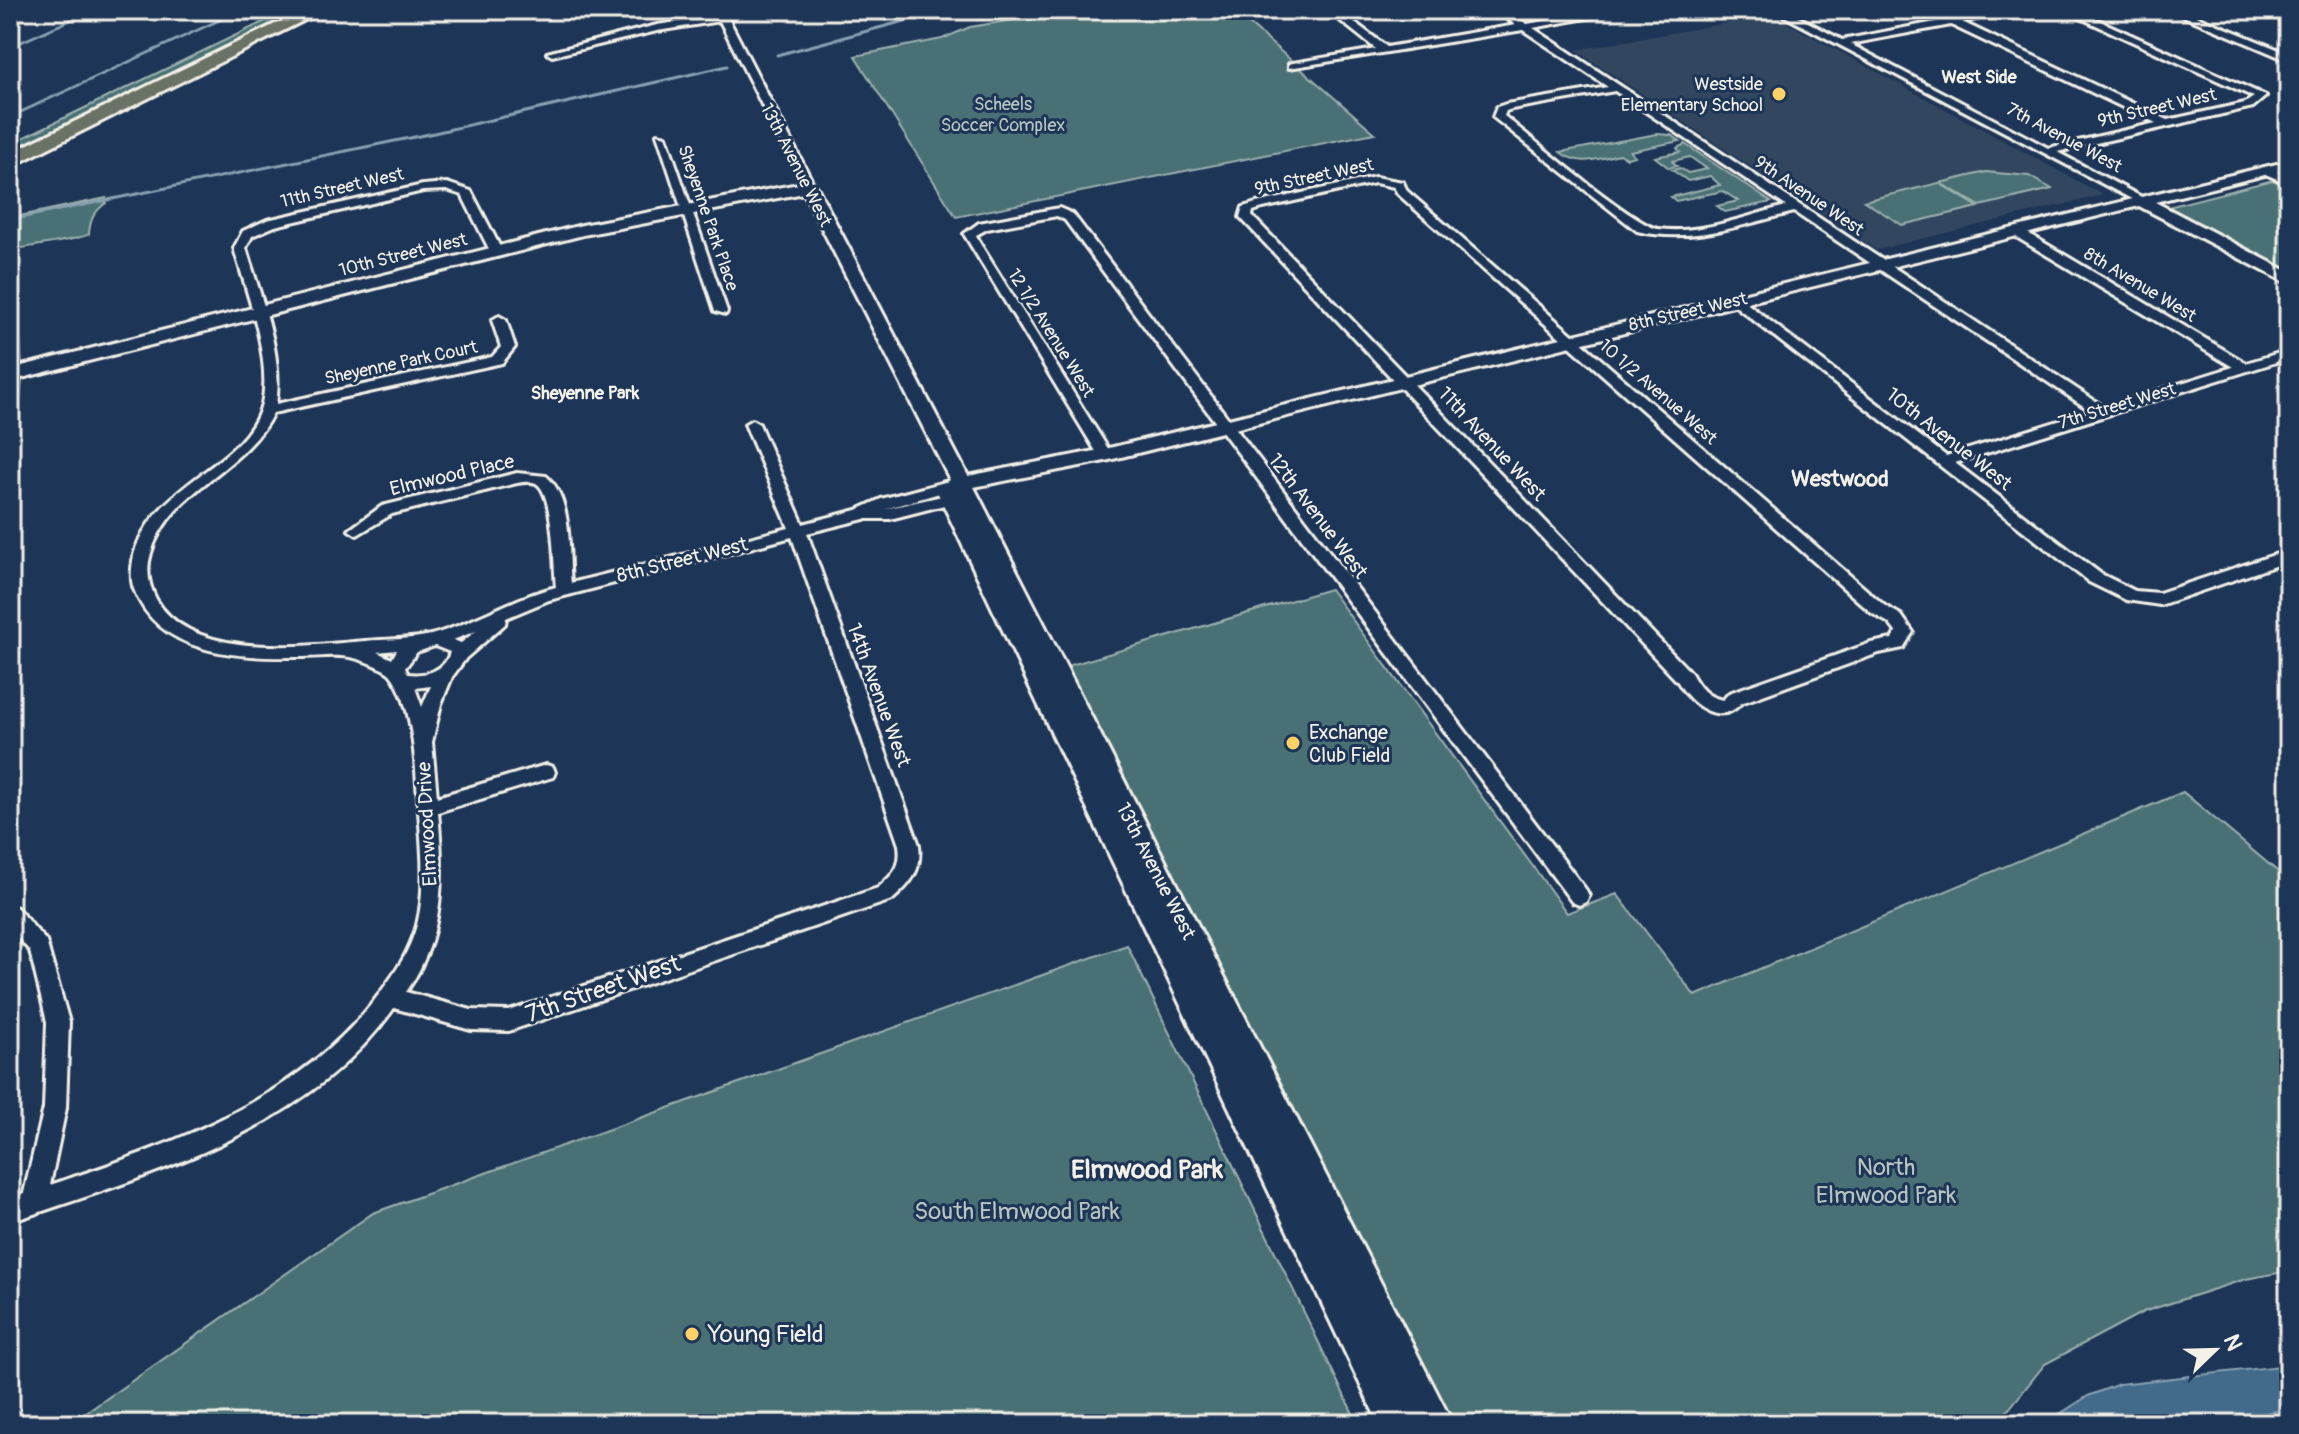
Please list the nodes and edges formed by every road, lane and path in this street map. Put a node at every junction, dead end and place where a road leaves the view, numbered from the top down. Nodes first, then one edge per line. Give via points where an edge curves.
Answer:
1 (279, 10) edge
2 (317, 10) edge
3 (1332, 10) edge
4 (1500, 10) edge
5 (1623, 10) edge
6 (1778, 10) edge
7 (2012, 10) edge
8 (2068, 10) edge
9 (2174, 10) edge
10 (721, 14) edge
11 (1951, 21) junction
12 (1525, 27) junction
13 (1840, 43) junction
14 (1384, 50) junction
15 (552, 53) dead end
16 (2289, 58) edge
17 (1293, 66) dead end
18 (1617, 88) junction
19 (2167, 124) junction
20 (661, 136) dead end
21 (10, 139) edge
22 (2047, 151) junction
23 (10, 161) edge
24 (2289, 165) edge
25 (2267, 171) junction
26 (1388, 180) joint
27 (2289, 181) edge
28 (809, 187) junction
29 (2143, 202) junction
30 (1794, 208) junction
31 (1247, 209) joint
32 (686, 210) junction
33 (975, 231) joint
34 (2017, 232) junction
35 (496, 251) junction
36 (1881, 266) junction
37 (2289, 279) edge
38 (1735, 301) junction
39 (721, 311) dead end
40 (257, 313) junction
41 (10, 318) edge
42 (499, 320) dead end
43 (1572, 340) junction
44 (2289, 354) edge
45 (2244, 368) junction
46 (12, 375) edge
47 (1404, 380) junction
48 (268, 410) junction
49 (2100, 411) junction
50 (10, 414) edge
51 (752, 424) dead end
52 (1223, 425) junction
53 (1096, 456) junction
54 (1945, 461) junction
55 (957, 491) junction
56 (357, 530) dead end
57 (798, 531) junction
58 (2289, 555) edge
59 (564, 590) junction
60 (504, 614) junction
61 (428, 642) junction
62 (357, 650) junction
63 (459, 654) junction
64 (399, 673) junction
65 (445, 673) junction
66 (1710, 706) joint
67 (423, 737) junction
68 (546, 772) dead end
69 (428, 807) junction
70 (909, 875) joint
71 (1579, 896) dead end
72 (10, 914) edge
73 (392, 998) junction
74 (34, 1202) junction
75 (10, 1210) edge
76 (1398, 1424) edge
77 (1435, 1424) edge

1 - 21 highway
2 - 23 highway
3 - 14 street
4 - 12 street, 9th Avenue West
5 - 12 street
6 - 13 street, 7th Avenue West
7 - 11 street
8 - 19 street, 9th Street West via 2261,96 2249,105
9 - 16 street
10 - 15 street
10 - 28 street, 13th Avenue West
11 - 13 street
11 - 19 street
12 - 14 street
12 - 18 street, 9th Avenue West
13 - 22 street, 7th Avenue West
14 - 17 street
18 - 30 street, 9th Avenue West
18 - 30 street via 1510,106 1498,117 1654,233 1685,233
19 - 22 street, 9th Street West
20 - 32 street, Sheyenne Park Place
22 - 29 street, 7th Avenue West
24 - 25 street, 8th Street West
25 - 27 street
25 - 29 street, 8th Street West
26 - 31 street, 9th Street West
26 - 43 street, 10 1/2 Avenue West via 1399,184
28 - 32 street, 10th Street West
28 - 55 street, 13th Avenue West via 873,320 883,361
29 - 34 street, 8th Street West
29 - 37 street, 7th Avenue West
30 - 36 street, 9th Avenue West
31 - 47 street, 11th Avenue West via 1246,217
32 - 35 street, 10th Street West
32 - 39 street, Sheyenne Park Place
33 - 52 street, 12th Avenue West via 1059,212 1069,217
33 - 53 street, 12 1/2 Avenue West via 970,234 973,242
34 - 36 street, 8th Street West
34 - 45 street, 8th Avenue West
35 - 40 street, 10th Street West
35 - 40 street, 11th Street West via 467,193 447,186 271,223 247,234 240,248
36 - 38 street, 8th Street West
36 - 49 street, 9th Avenue West
38 - 43 street, 8th Street West
38 - 54 street, 10th Avenue West
40 - 46 street, 10th Street West
40 - 48 street via 271,379
41 - 46 street
42 - 48 street, Sheyenne Park Court via 508,347 497,360
43 - 47 street, 8th Street West
43 - 66 street, 10 1/2 Avenue West via 1905,632 1897,644 1735,698 1727,707
44 - 45 street, 7th Street West
45 - 49 street, 7th Street West
46 - 50 street
47 - 52 street, 8th Street West
47 - 66 street, 11th Avenue West via 1685,678 1695,698
48 - 62 street via 239,450 162,516 140,559 145,599 155,617 174,631 220,646
49 - 54 street, 7th Street West
51 - 57 street, 14th Avenue West
52 - 53 street, 8th Street West
52 - 71 street, 12th Avenue West
53 - 55 street, 8th Street West via 1057,472
54 - 58 street, 10th Avenue West via 2095,578 2132,596 2160,599
55 - 57 street, 8th Street West via 890,514 862,514
55 - 76 street, 13th Avenue West
55 - 77 street, 13th Avenue West
56 - 59 street, Elmwood Place via 387,510 536,477 553,499
57 - 59 street, 8th Street West
57 - 70 street, 14th Avenue West via 909,845
59 - 60 street, 8th Street West
60 - 61 street, 8th Street West
60 - 63 street, 8th Street West
61 - 62 street
61 - 63 street via 452,643
61 - 64 street via 403,654
62 - 64 street
63 - 65 street, Elmwood Drive
64 - 65 street via 418,682
64 - 67 street, Elmwood Drive via 413,698 414,719
65 - 67 street, Elmwood Drive
67 - 69 street, Elmwood Drive
68 - 69 street
69 - 73 street, Elmwood Drive via 429,915 417,955
70 - 73 street, 7th Street West via 885,894 509,1021 471,1020
72 - 74 street via 39,947 58,1022 55,1108
73 - 74 street via 356,1040 317,1072 212,1137
74 - 75 street

